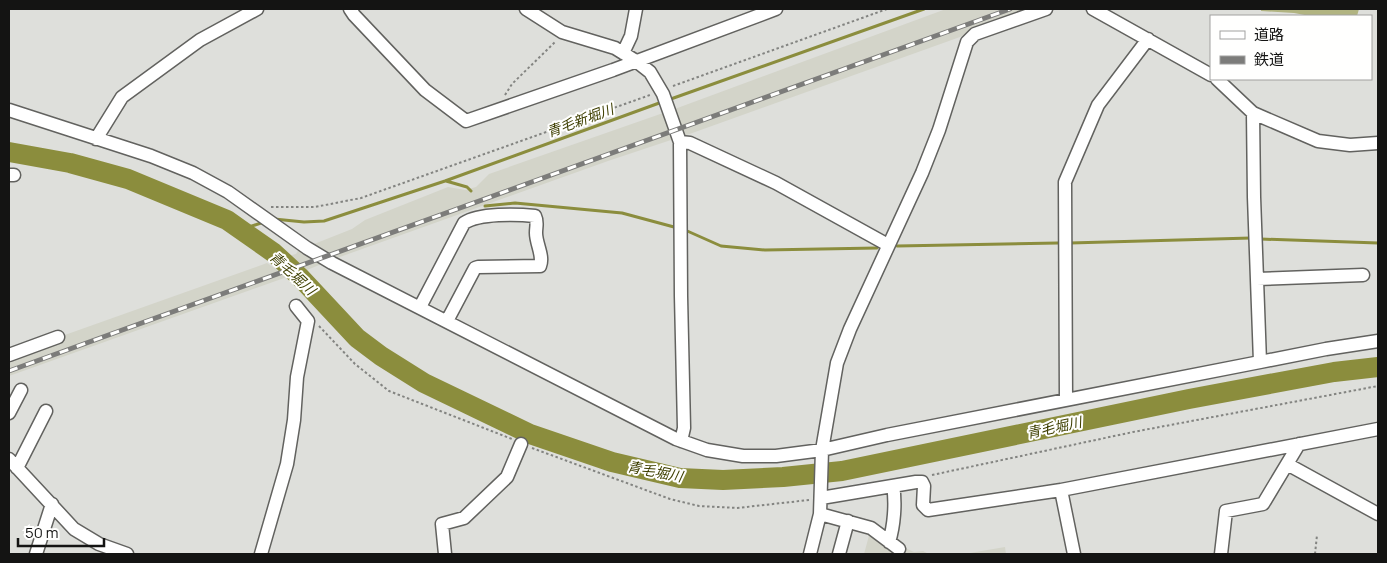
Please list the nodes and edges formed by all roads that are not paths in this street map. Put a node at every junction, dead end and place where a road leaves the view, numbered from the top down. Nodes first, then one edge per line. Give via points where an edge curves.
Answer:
1 (257, 9) edge
2 (350, 9) edge
3 (526, 9) edge
4 (636, 9) edge
5 (776, 9) edge
6 (1046, 9) edge
7 (1093, 9) edge
8 (1148, 39) junction
9 (623, 53) junction
10 (636, 61) junction
11 (1210, 74) edge
12 (1218, 80) edge
13 (9, 110) edge
14 (1254, 114) junction
15 (96, 139) junction
16 (680, 142) junction
17 (1378, 143) edge
18 (888, 245) junction
19 (1363, 275) dead end
20 (1257, 279) junction
21 (296, 306) dead end
22 (420, 307) junction
23 (448, 321) junction
24 (58, 337) dead end
25 (1378, 341) edge
26 (9, 355) edge
27 (1260, 362) junction
28 (21, 390) dead end
29 (1066, 400) junction
30 (46, 411) dead end
31 (9, 413) edge
32 (1378, 429) edge
33 (681, 441) junction
34 (521, 444) road end
35 (1299, 444) junction
36 (821, 455) junction
37 (13, 463) edge
38 (1287, 464) junction
39 (893, 486) junction
40 (1061, 490) junction
41 (821, 493) junction
42 (52, 504) junction
43 (820, 514) junction
44 (1378, 514) edge
45 (854, 522) junction
46 (36, 554) edge
47 (127, 554) edge
48 (261, 554) edge
49 (446, 554) edge
50 (810, 554) edge
51 (840, 554) edge
52 (1074, 554) edge
53 (1221, 554) edge

1 - 15 street via 200,40 122,97
2 - 10 street via 425,90 466,121
3 - 9 street via 562,32
4 - 9 street via 631,36
5 - 10 street
6 - 18 street via 975,34 968,42 939,130
7 - 8 street
8 - 11 street
8 - 29 street via 1098,105 1065,182
9 - 10 street
10 - 16 street via 650,72 663,91
12 - 14 street
13 - 15 street
14 - 17 street via 1323,143
14 - 20 street
15 - 22 street via 151,156 214,183 265,210 282,229 307,248
16 - 18 street via 690,143 776,183
16 - 33 street via 684,428
18 - 36 street via 842,345
19 - 20 street
20 - 27 street
21 - 48 street via 308,321 286,464
22 - 23 street
22 - 23 street via 464,223 470,219 512,214 535,216 540,266 475,268
23 - 33 street
24 - 26 street
25 - 27 street
27 - 29 street
28 - 31 street
29 - 36 street via 887,435
30 - 37 street
32 - 35 street
33 - 36 street via 722,453 758,457
34 - 49 street via 507,477 464,518 442,524
35 - 38 street
35 - 40 street
36 - 41 street
37 - 42 street
38 - 44 street
38 - 53 street via 1263,504 1226,511
39 - 40 street via 922,482 923,505 928,510
39 - 41 street
39 - 45 street via 894,545 871,528
40 - 52 street
41 - 43 street
42 - 46 street
42 - 47 street via 85,536
43 - 45 street
43 - 50 street
45 - 51 street

